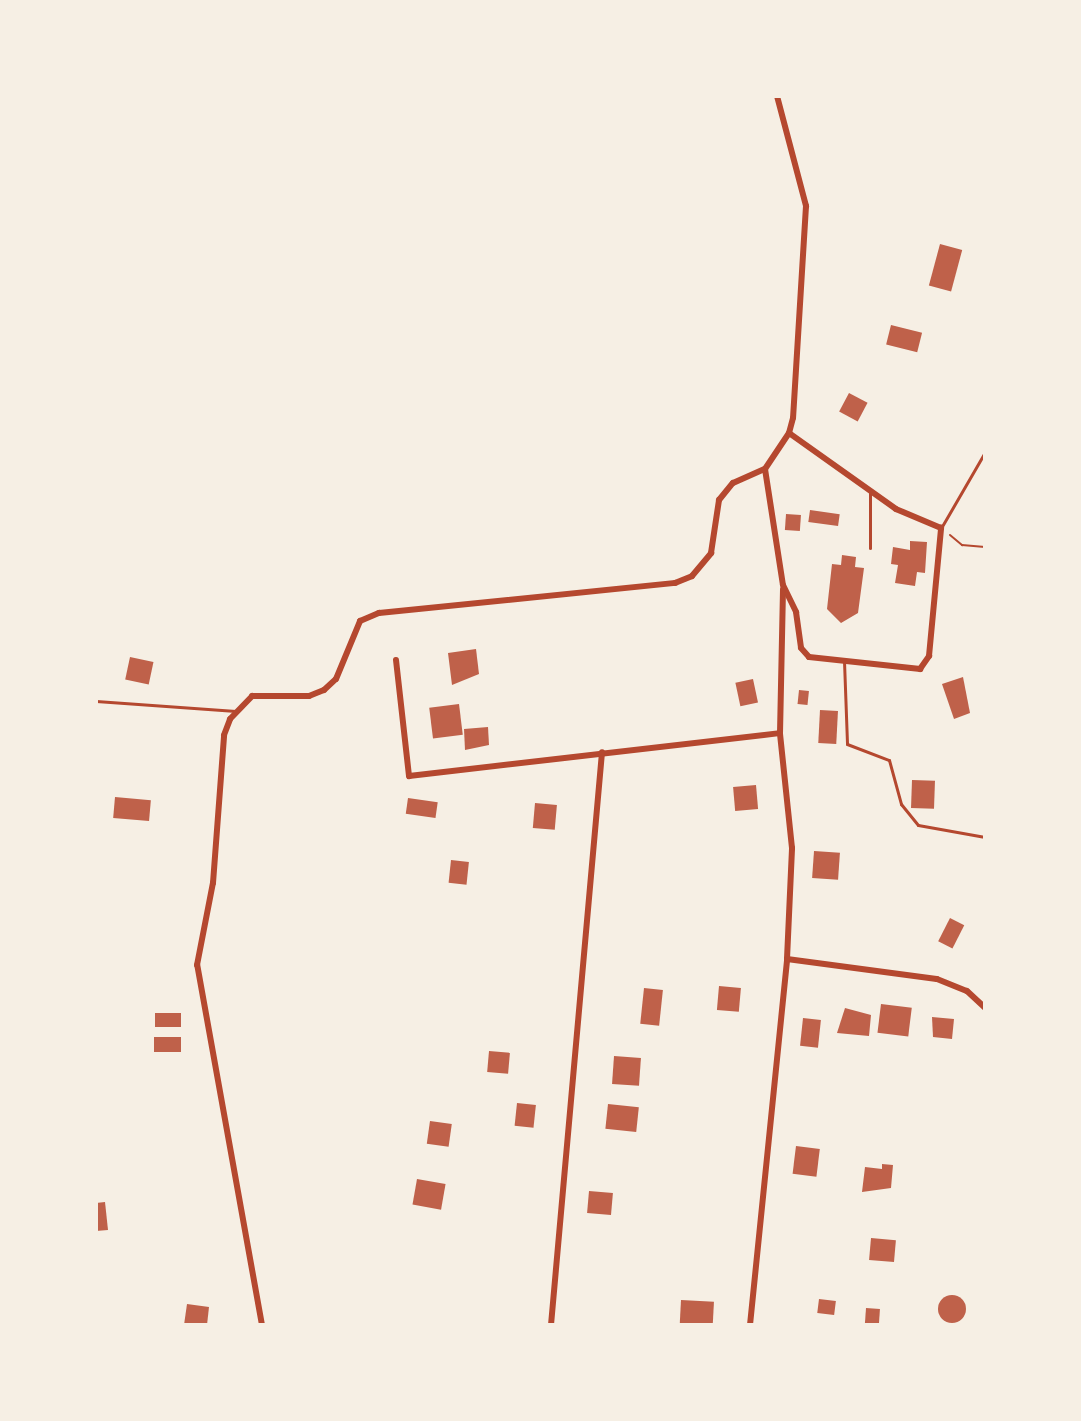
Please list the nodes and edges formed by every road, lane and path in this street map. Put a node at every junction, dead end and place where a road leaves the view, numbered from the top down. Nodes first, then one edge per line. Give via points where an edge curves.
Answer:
1 (777, 96) edge
2 (789, 433) junction
3 (985, 452) edge
4 (765, 469) junction
5 (870, 491) junction
6 (941, 528) junction
7 (985, 547) edge
8 (870, 548) dead end
9 (783, 585) junction
10 (396, 660) dead end
11 (844, 661) junction
12 (96, 701) edge
13 (236, 711) junction
14 (780, 733) junction
15 (602, 752) junction
16 (985, 837) edge
17 (787, 959) junction
18 (985, 1008) edge
19 (262, 1325) edge
20 (551, 1325) edge
21 (750, 1325) edge

1 - 2 street via 806,206
2 - 4 street
2 - 5 street
3 - 6 lane
4 - 9 street
4 - 13 street via 733,483 719,500 711,553 692,576 675,583 379,613 360,621 336,679 324,690 309,696 252,696
5 - 6 street
5 - 8 lane
6 - 7 path via 962,545
6 - 11 street via 925,664 911,670
9 - 11 street via 796,612 805,654
9 - 14 street
10 - 15 street via 409,776
11 - 16 lane via 847,744 889,760 901,804 918,825
12 - 13 lane
13 - 19 street via 224,735 213,883 197,965
14 - 15 street
14 - 17 street via 792,848
15 - 20 street
17 - 18 street via 937,979 967,991
17 - 21 street

